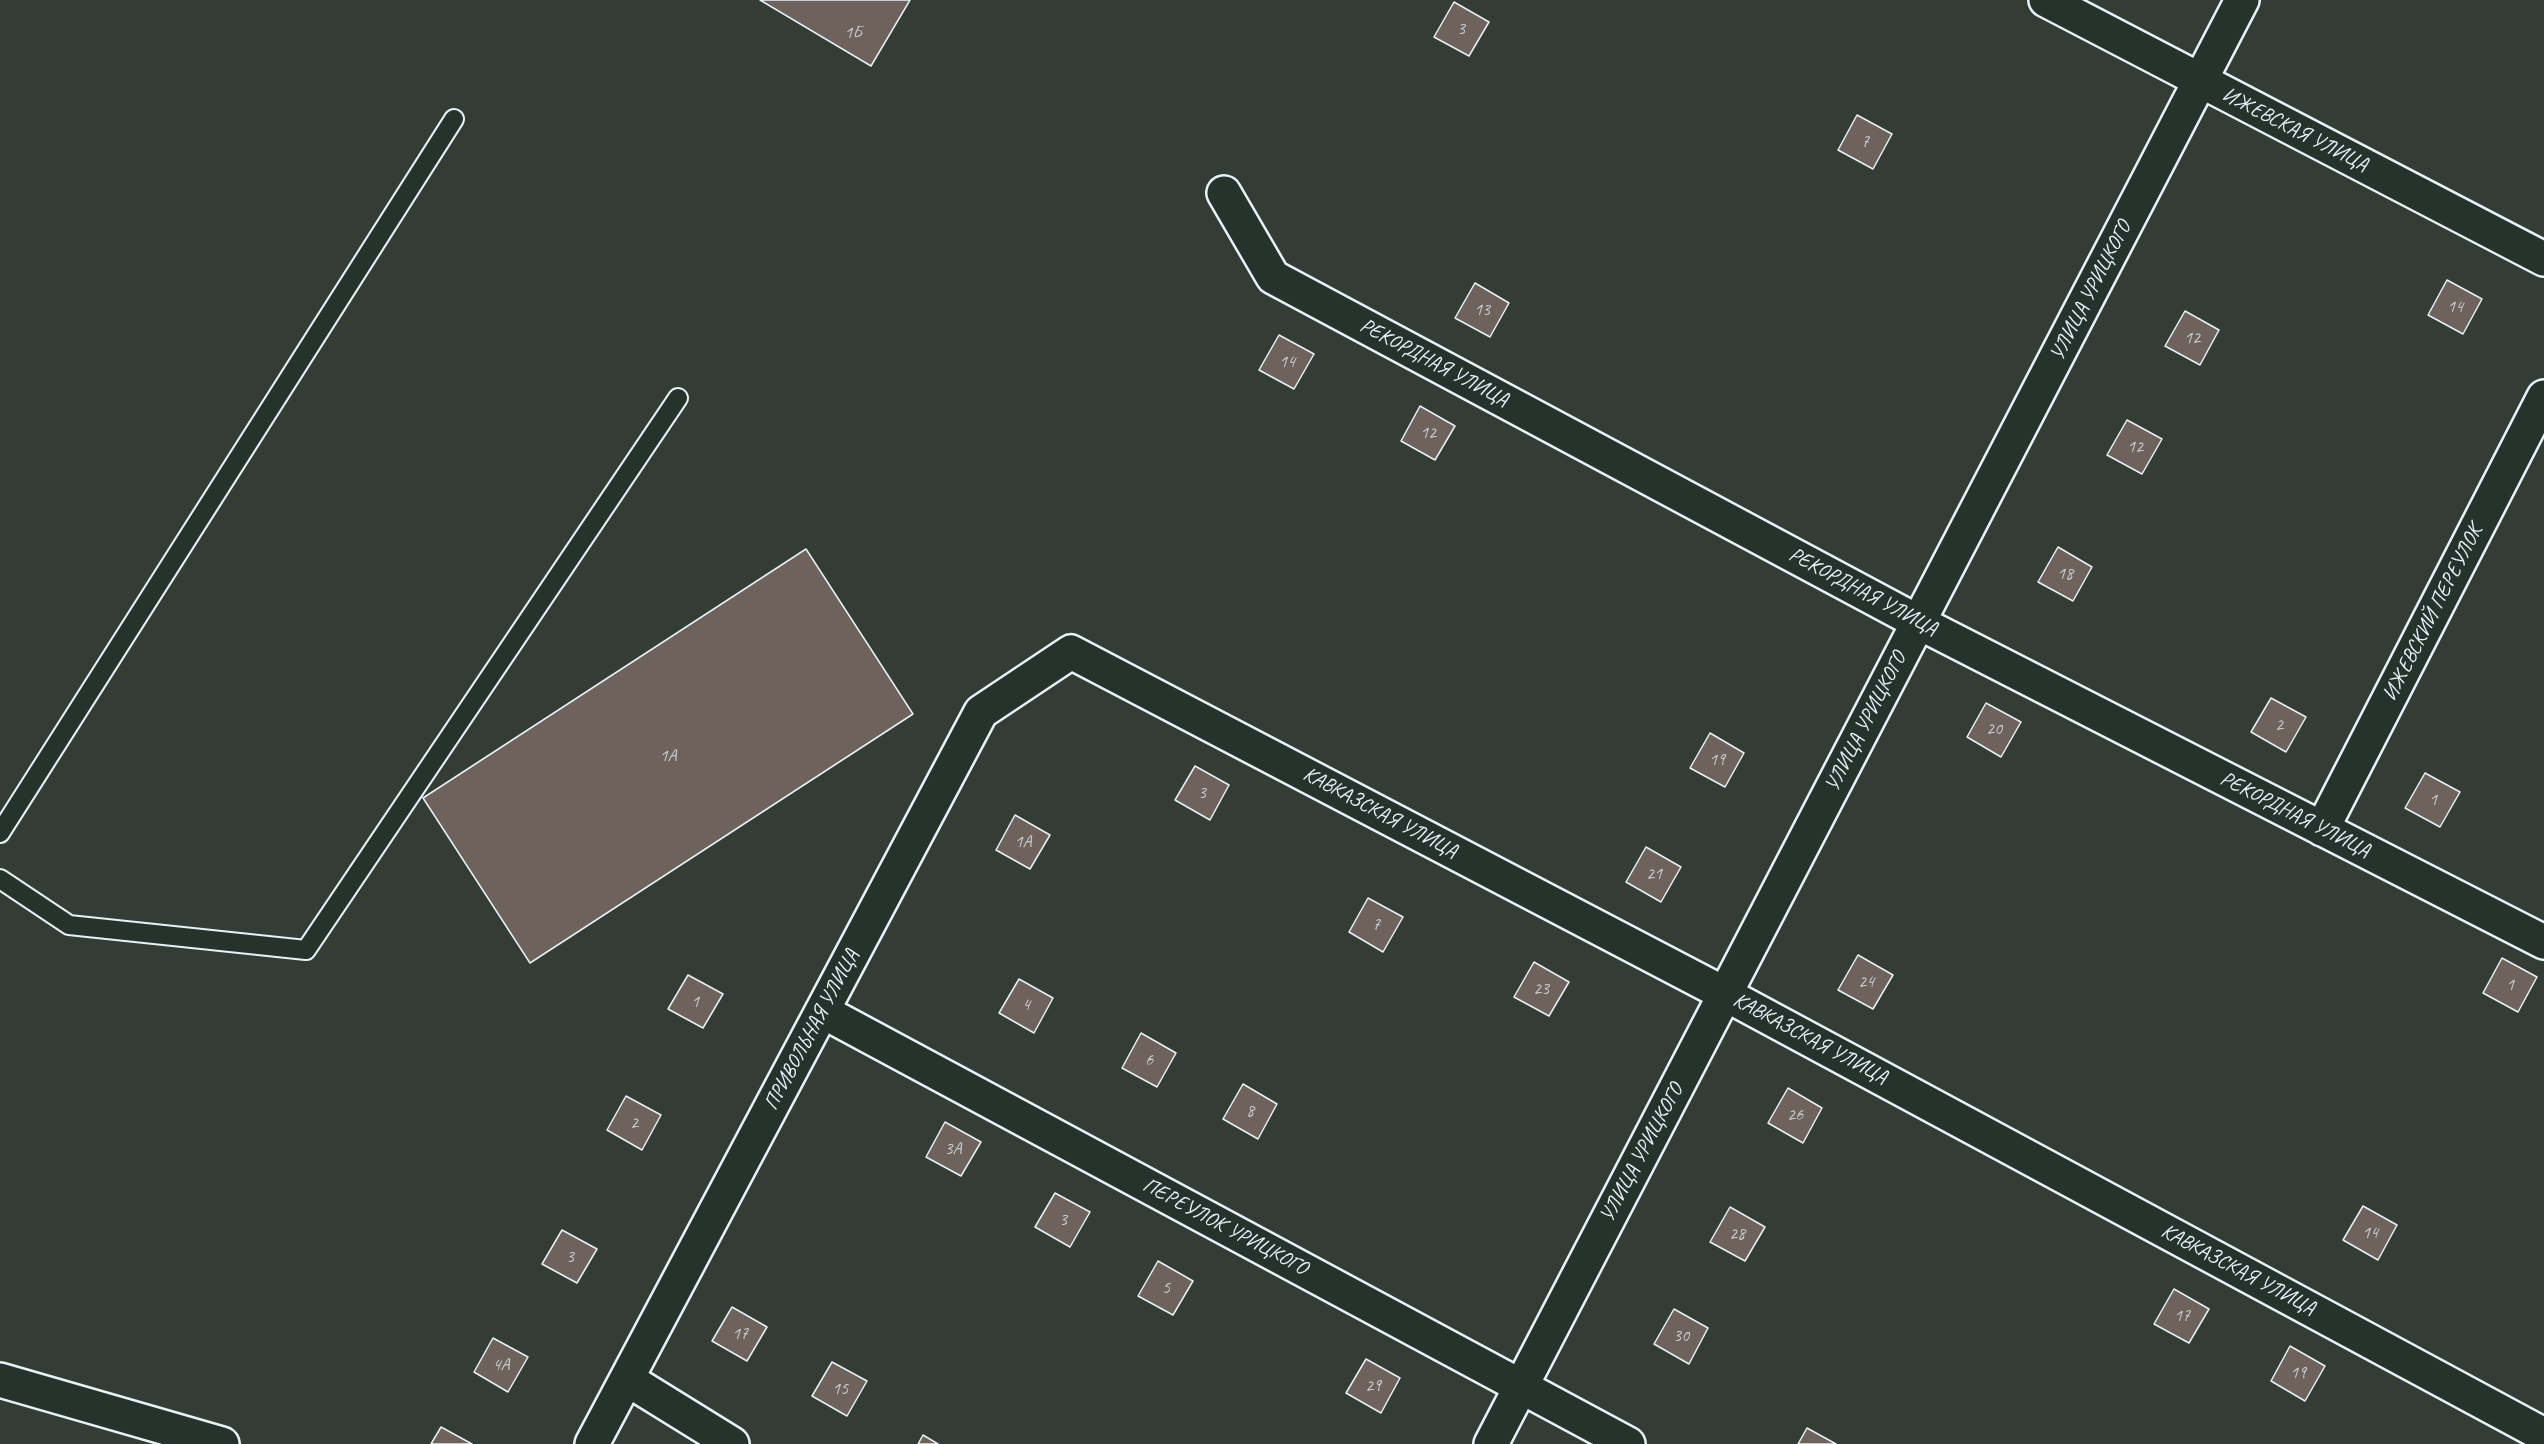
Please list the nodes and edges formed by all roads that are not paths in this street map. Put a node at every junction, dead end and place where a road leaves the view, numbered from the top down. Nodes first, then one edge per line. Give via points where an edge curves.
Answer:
1 (2046, 0) edge
2 (2242, 0) edge
3 (2200, 81) junction
4 (454, 118) dead end
5 (1224, 193) dead end
6 (2544, 259) edge
7 (2544, 397) edge
8 (678, 398) dead end
9 (1918, 622) junction
10 (1071, 652) joint
11 (2322, 829) junction
12 (0, 833) edge
13 (0, 879) edge
14 (2544, 942) edge
15 (1725, 994) junction
16 (822, 1011) junction
17 (627, 1378) junction
18 (0, 1380) edge
19 (1521, 1386) junction
20 (2544, 1435) edge
21 (222, 1444) edge
22 (592, 1444) edge
23 (732, 1444) edge
24 (1491, 1444) edge
25 (1628, 1444) edge

1 - 3 street, ИЖЕВСКАЯ УЛИЦА
2 - 3 street, УЛИЦА УРИЦКОГО
3 - 6 street, ИЖЕВСКАЯ УЛИЦА
3 - 9 street, УЛИЦА УРИЦКОГО
4 - 12 lane
5 - 9 street, РЕКОРДНАЯ УЛИЦА via 1273,277
7 - 11 street, ИЖЕВСКИЙ ПЕРЕУЛОК
8 - 13 lane via 306,950 69,925
9 - 11 street, РЕКОРДНАЯ УЛИЦА
9 - 15 street, УЛИЦА УРИЦКОГО
10 - 15 street, КАВКАЗСКАЯ УЛИЦА
10 - 16 street, ПРИВОЛЬНАЯ УЛИЦА via 981,712
11 - 14 street, РЕКОРДНАЯ УЛИЦА
15 - 19 street, УЛИЦА УРИЦКОГО
15 - 20 street, КАВКАЗСКАЯ УЛИЦА
16 - 17 street, ПРИВОЛЬНАЯ УЛИЦА
16 - 19 street, ПЕРЕУЛОК УРИЦКОГО
17 - 22 street, ПРИВОЛЬНАЯ УЛИЦА
17 - 23 street
18 - 21 street
19 - 24 street, УЛИЦА УРИЦКОГО
19 - 25 street, ПЕРЕУЛОК УРИЦКОГО

